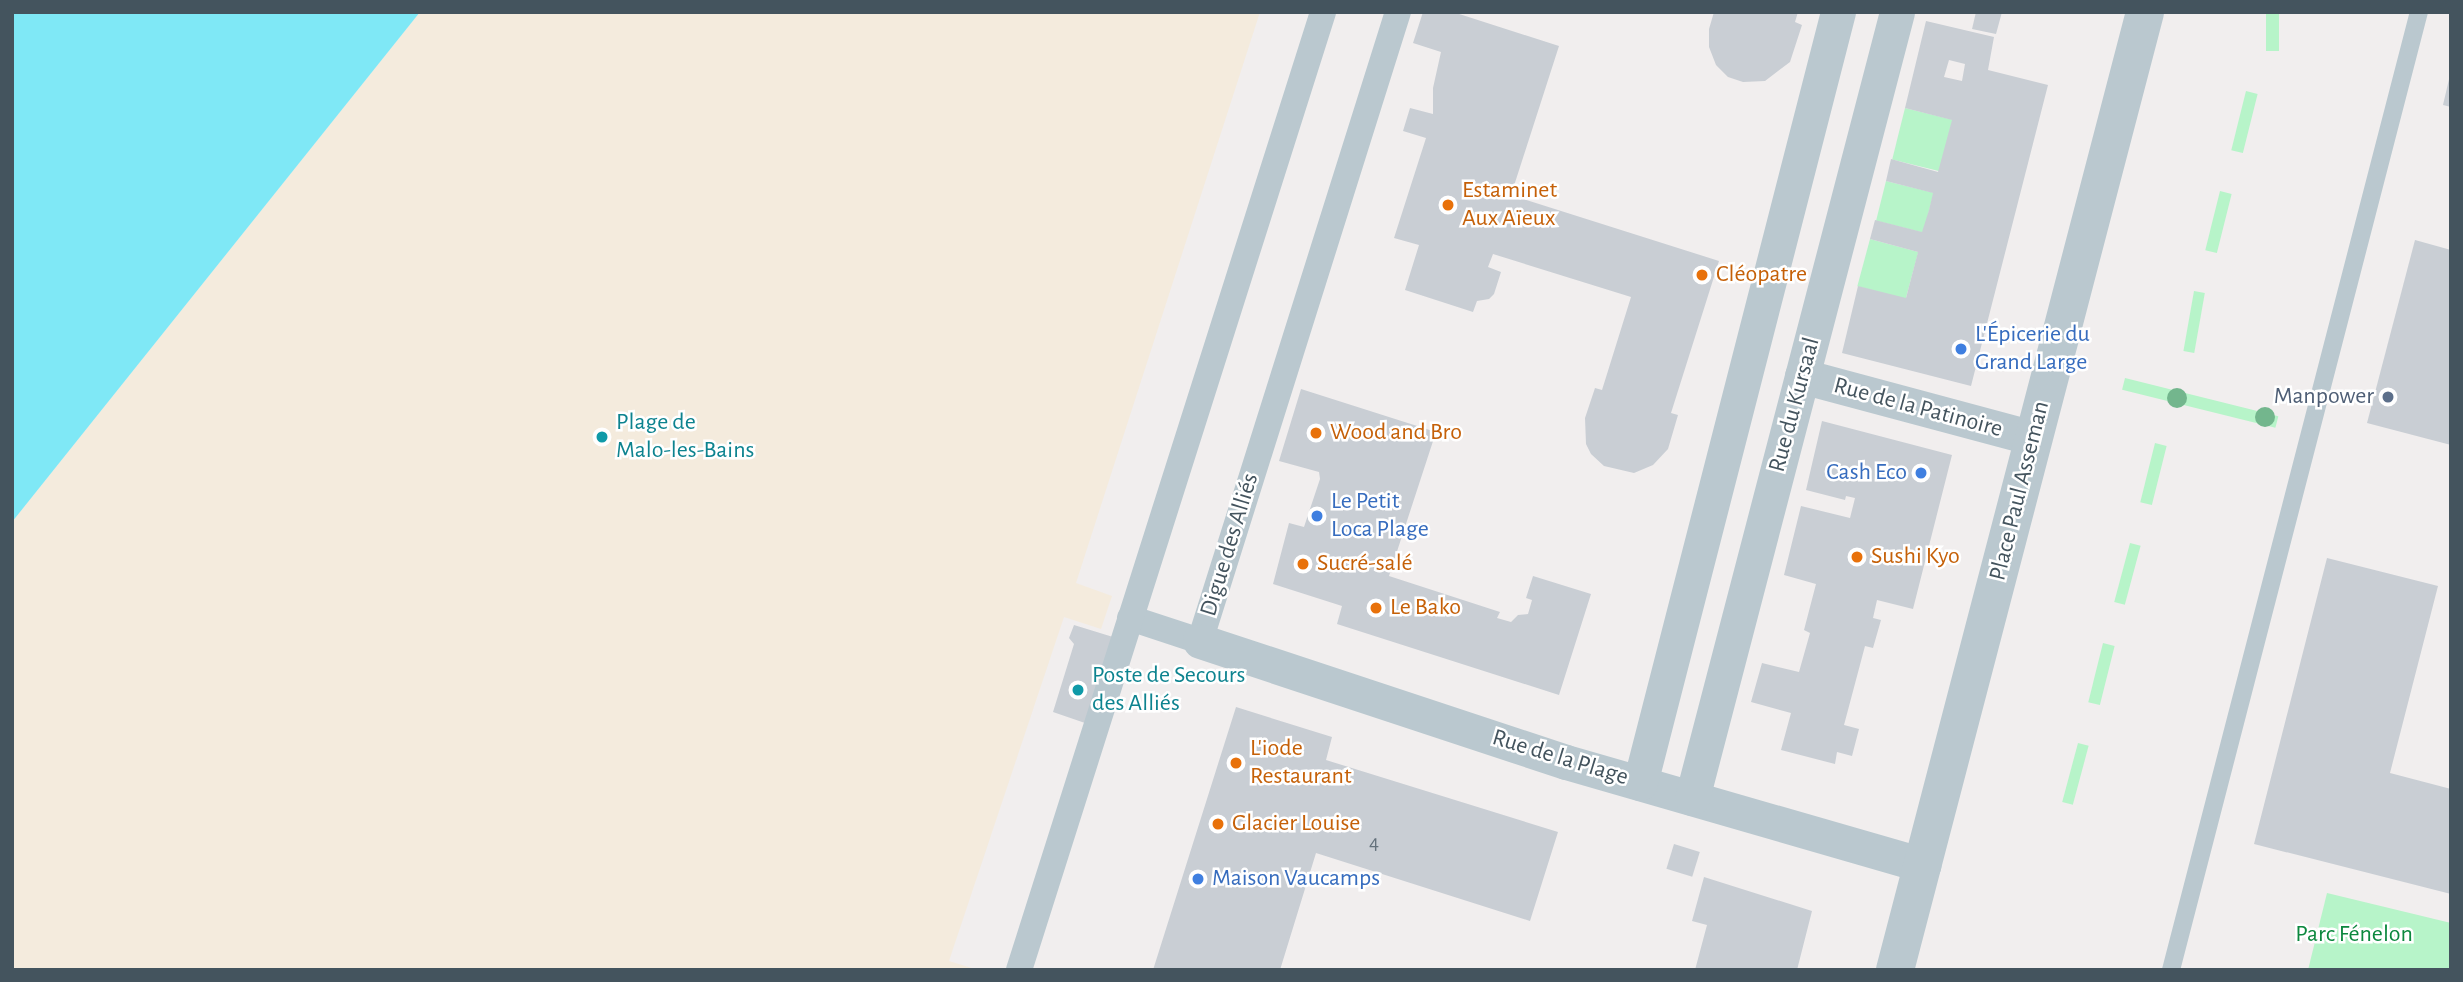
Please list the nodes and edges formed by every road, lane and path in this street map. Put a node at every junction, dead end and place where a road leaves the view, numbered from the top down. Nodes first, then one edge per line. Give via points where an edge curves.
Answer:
1 (1323, 12) edge
2 (1398, 12) edge
3 (1838, 12) edge
4 (1897, 12) edge
5 (2145, 12) edge
6 (2419, 12) edge
7 (1802, 376) junction
8 (2034, 438) junction
9 (1130, 618) junction
10 (1200, 641) junction
11 (1640, 783) junction
12 (1692, 798) junction
13 (1923, 865) junction
14 (1019, 970) edge
15 (1895, 970) edge
16 (2171, 970) edge

1 - 9 street
2 - 10 street, Digue des Alliés
3 - 11 street
4 - 7 street, Rue du Kursaal
5 - 8 street, Place Paul Asseman
6 - 16 lane
7 - 8 street, Rue de la Patinoire
7 - 12 street, Rue du Kursaal
8 - 13 street, Place Paul Asseman
9 - 10 street, Digue des Alliés
9 - 14 street
10 - 11 street, Rue de la Plage
11 - 12 street, Rue de la Plage
12 - 13 street, Rue de la Plage
13 - 15 street, Place Paul Asseman

